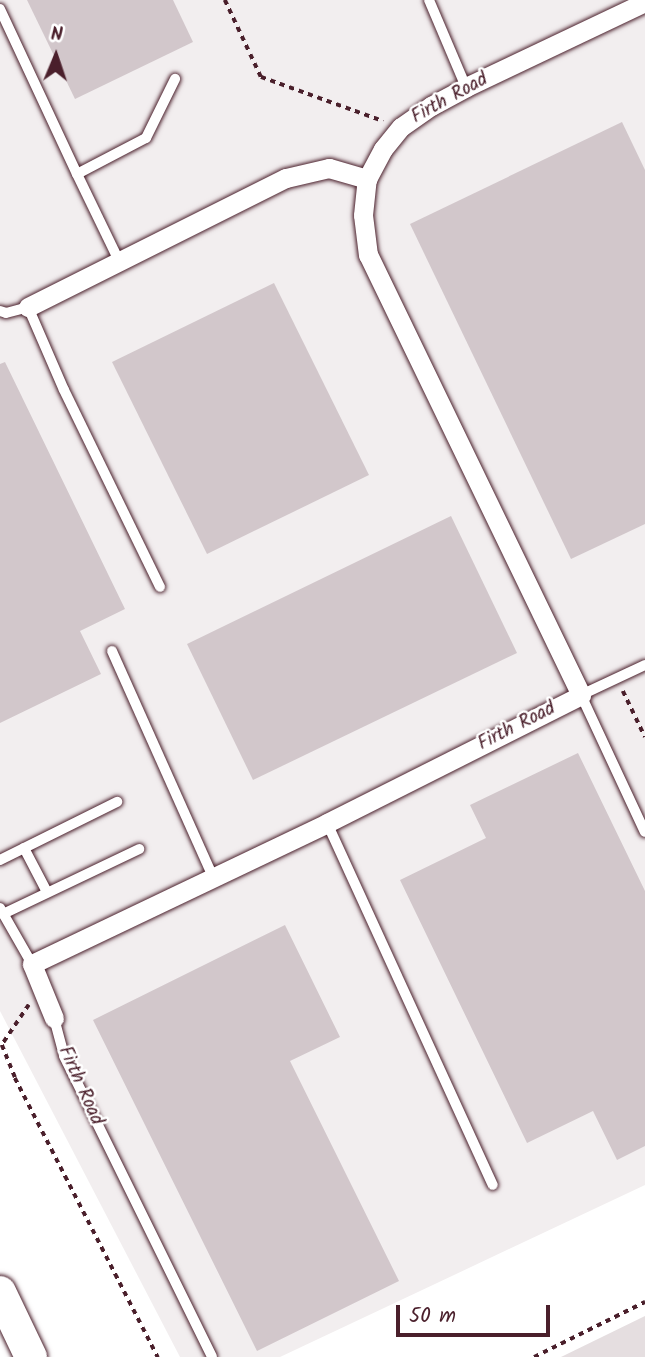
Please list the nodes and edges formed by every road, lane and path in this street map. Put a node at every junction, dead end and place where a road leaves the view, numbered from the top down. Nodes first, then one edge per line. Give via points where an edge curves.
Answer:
1 (225, 0) edge
2 (429, 0) edge
3 (645, 2) edge
4 (0, 9) edge
5 (175, 79) dead end
6 (466, 88) junction
7 (401, 127) junction
8 (77, 174) junction
9 (367, 179) junction
10 (118, 260) junction
11 (28, 307) junction
12 (0, 312) edge
13 (160, 587) dead end
14 (112, 651) dead end
15 (645, 665) edge
16 (617, 679) junction
17 (581, 695) junction
18 (645, 737) edge
19 (117, 802) dead end
20 (327, 822) junction
21 (645, 832) edge
22 (24, 848) junction
23 (139, 849) dead end
24 (0, 860) edge
25 (213, 877) junction
26 (47, 892) junction
27 (2, 911) edge
28 (32, 964) junction
29 (42, 989) junction
30 (54, 1018) joint
31 (493, 1185) dead end
32 (0, 1292) edge
33 (645, 1302) edge
34 (31, 1357) edge
35 (158, 1357) edge
36 (212, 1357) edge
37 (534, 1357) edge

1 - 7 path via 261,77
2 - 6 lane
3 - 6 street, Firth Road
4 - 8 lane
5 - 8 lane via 146,138
6 - 7 street, Firth Road
7 - 9 street, Firth Road
8 - 10 lane
9 - 10 street via 329,168 286,178
9 - 17 street, Firth Road via 363,215 368,255
10 - 11 street
11 - 12 lane
11 - 13 lane
14 - 25 lane
15 - 16 lane
16 - 17 lane
16 - 18 path
17 - 20 street, Firth Road
17 - 21 lane
19 - 22 lane
20 - 25 street, Firth Road
20 - 31 lane
22 - 24 lane
22 - 26 lane
23 - 26 lane
25 - 28 street, Firth Road
26 - 27 lane
27 - 28 lane
28 - 29 street, Firth Road
29 - 30 street, Firth Road
29 - 35 path via 2,1045
30 - 36 lane, Firth Road via 64,1056
32 - 34 main road
33 - 37 path

